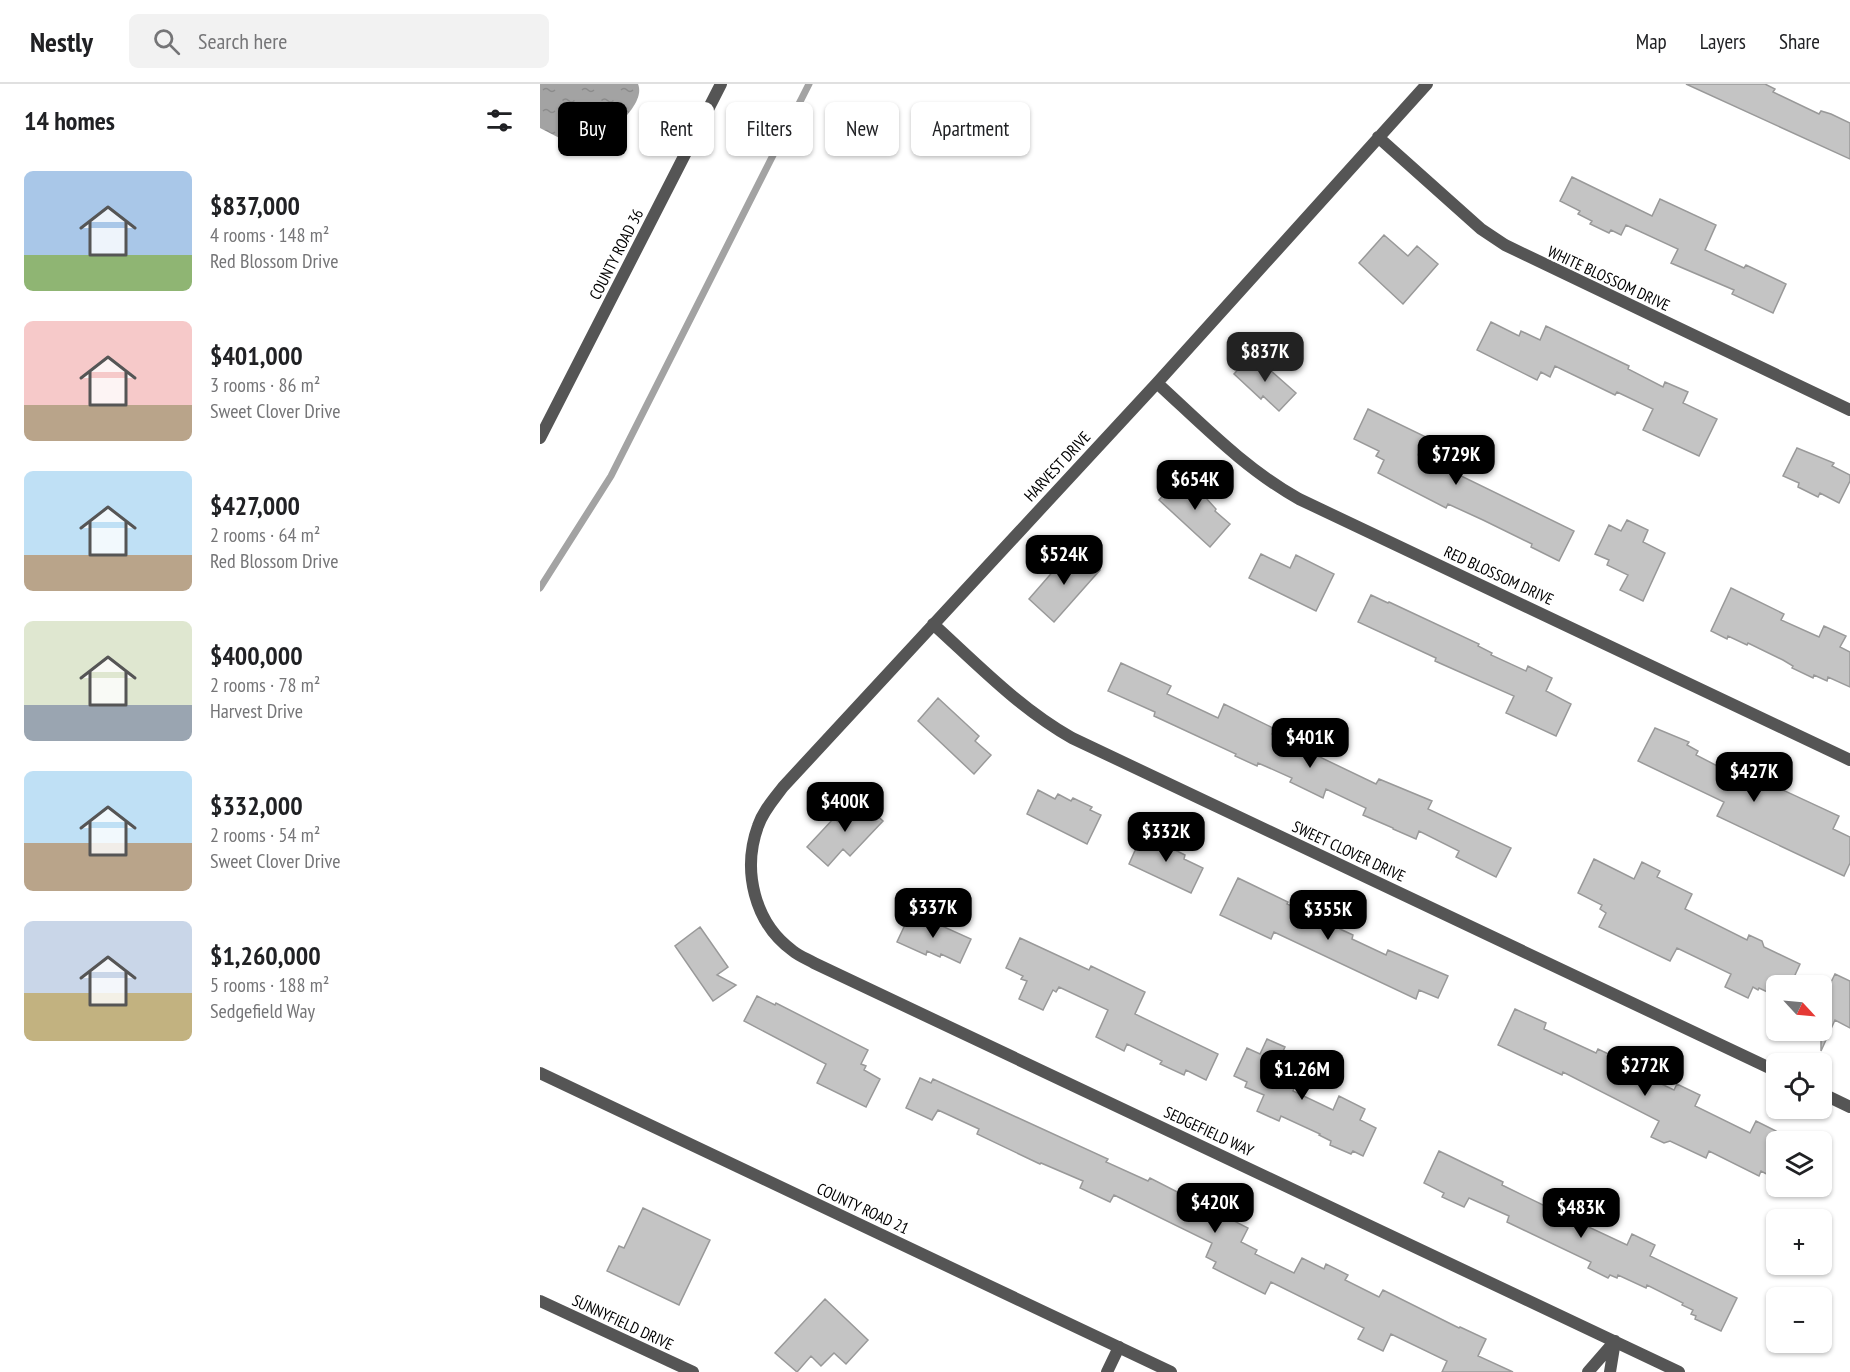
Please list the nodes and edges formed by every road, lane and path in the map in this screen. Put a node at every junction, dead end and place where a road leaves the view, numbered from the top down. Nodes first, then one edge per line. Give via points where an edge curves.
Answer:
1 (721, 84) edge
2 (1427, 84) edge
3 (1378, 137) junction
4 (1157, 383) junction
5 (1850, 410) edge
6 (540, 438) edge
7 (933, 624) junction
8 (1850, 760) edge
9 (752, 889) joint
10 (1766, 1066) edge
11 (540, 1073) edge
12 (1832, 1098) edge
13 (1850, 1107) edge
14 (540, 1301) edge
15 (1615, 1341) junction
16 (1119, 1347) junction
17 (693, 1372) edge
18 (1107, 1372) edge
19 (1171, 1372) edge
20 (1588, 1372) edge
21 (1610, 1372) edge
22 (1679, 1372) edge

1 - 6 street, COUNTY ROAD 36
2 - 3 street, HARVEST DRIVE
3 - 4 street, HARVEST DRIVE
3 - 5 street, WHITE BLOSSOM DRIVE via 1481,229 1505,245
4 - 7 street, HARVEST DRIVE
4 - 8 street, RED BLOSSOM DRIVE via 1243,461 1290,494
7 - 9 street, HARVEST DRIVE via 767,807 753,843
7 - 10 street, SWEET CLOVER DRIVE via 1027,709 1072,738
9 - 15 street, SEDGEFIELD WAY via 777,936 814,963
11 - 16 street, COUNTY ROAD 21
12 - 13 street
14 - 17 street, SUNNYFIELD DRIVE
15 - 20 street
15 - 21 street
15 - 22 street, SEDGEFIELD WAY
16 - 18 street
16 - 19 street, COUNTY ROAD 21

